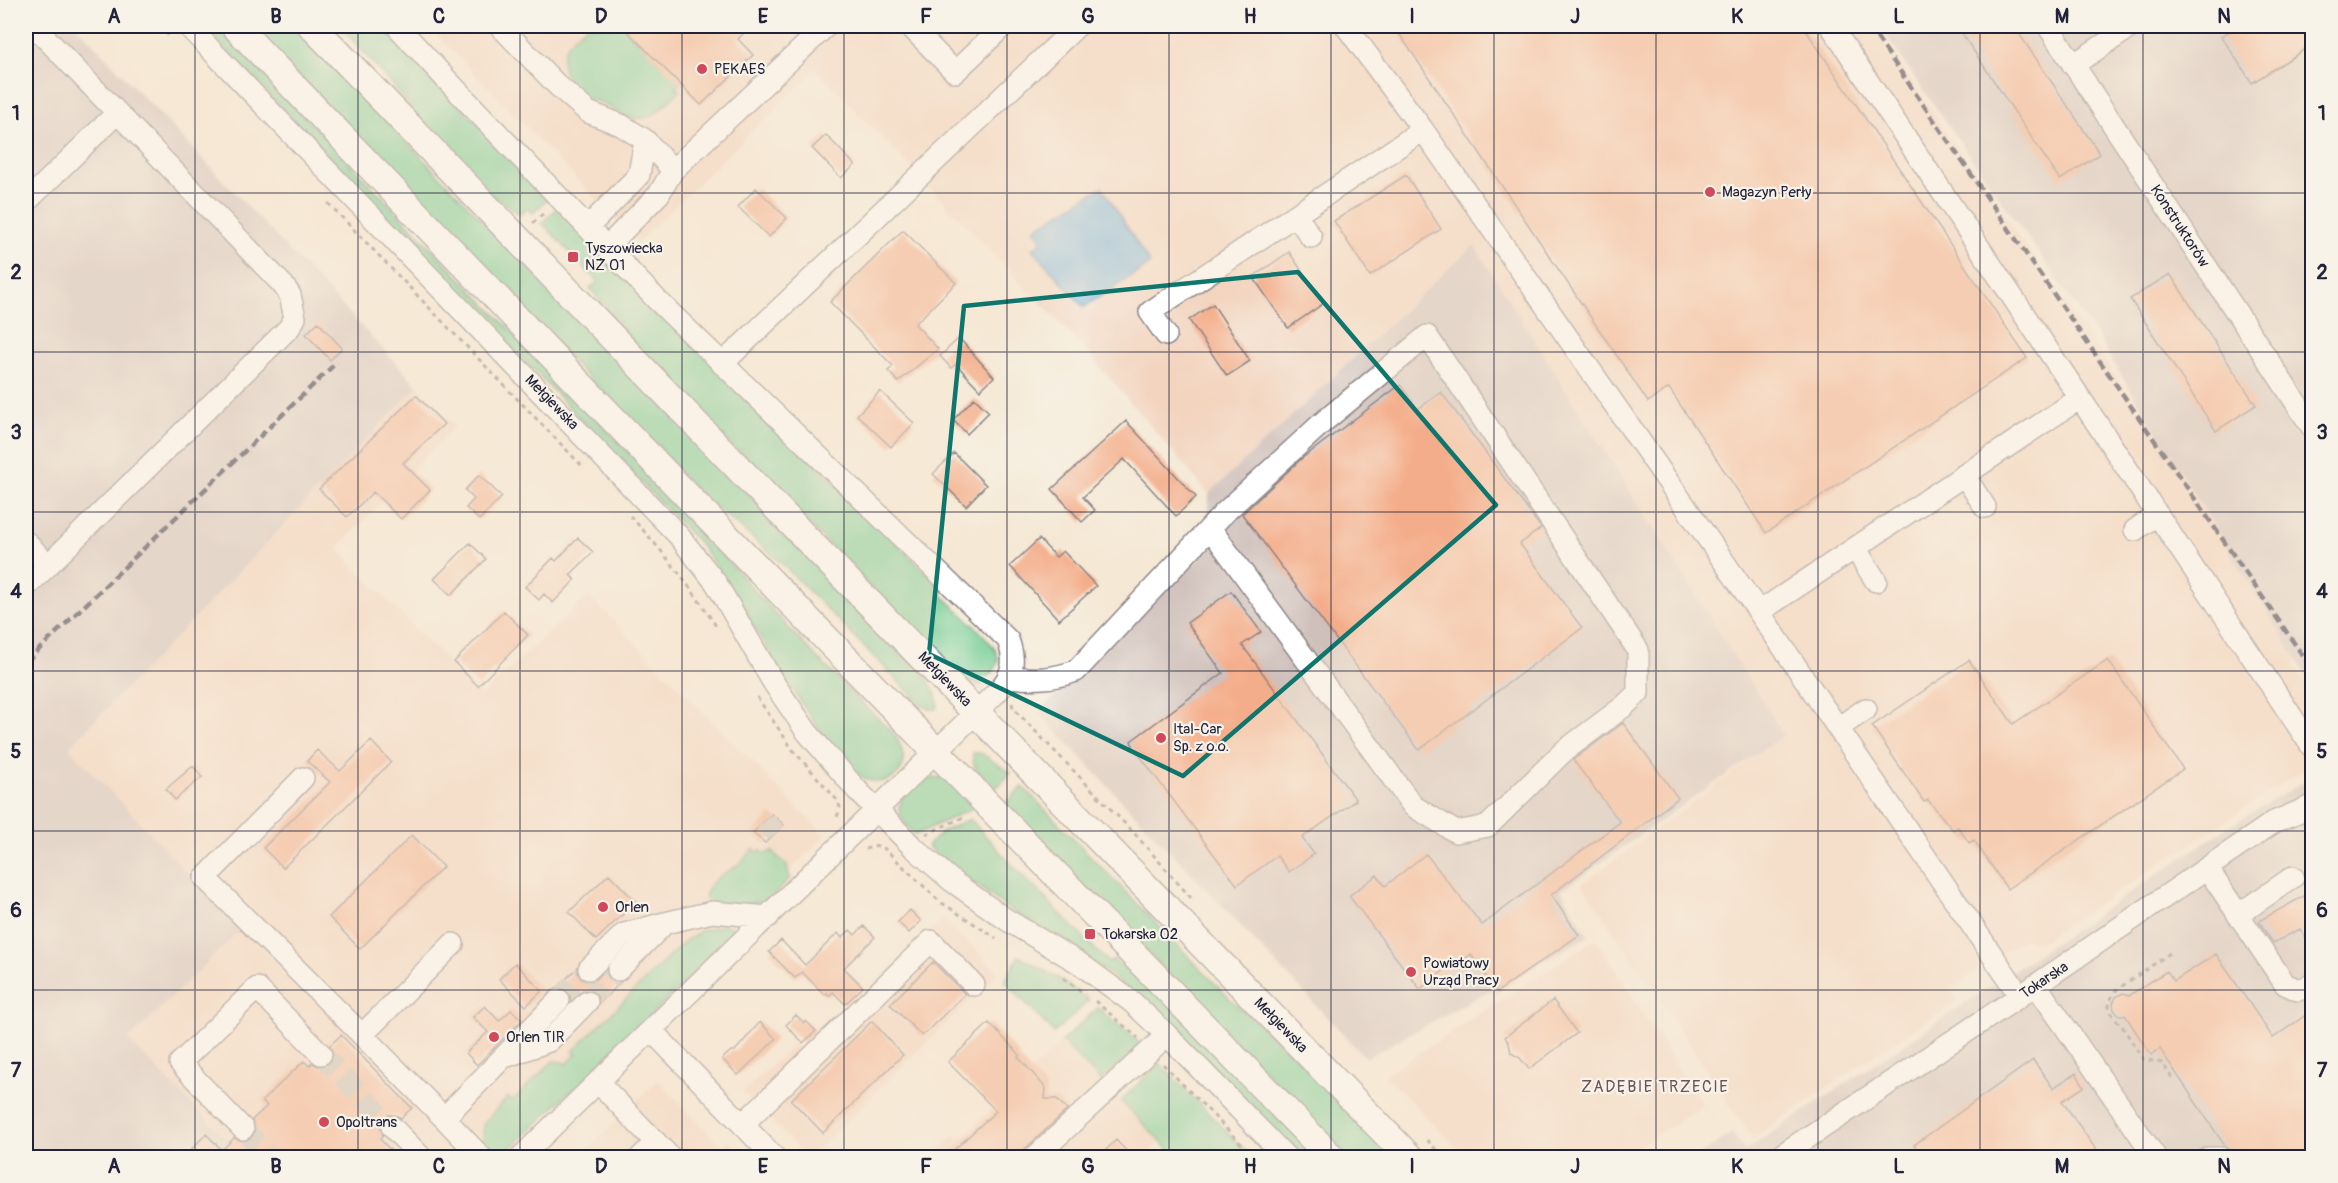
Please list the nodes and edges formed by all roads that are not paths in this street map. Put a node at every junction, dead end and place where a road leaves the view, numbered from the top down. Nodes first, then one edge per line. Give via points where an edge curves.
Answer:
1 (34, 26) edge
2 (188, 26) edge
3 (235, 26) edge
4 (312, 26) edge
5 (397, 26) edge
6 (500, 26) edge
7 (826, 26) edge
8 (910, 26) edge
9 (1003, 26) edge
10 (1077, 26) edge
11 (1346, 26) edge
12 (1830, 26) edge
13 (2048, 26) edge
14 (2132, 26) edge
15 (2073, 64) junction
16 (117, 113) junction
17 (1423, 130) junction
18 (645, 140) junction
19 (673, 170) junction
20 (26, 202) edge
21 (1296, 215) junction
22 (588, 227) junction
23 (1311, 237) dead end
24 (607, 247) junction
25 (1166, 335) dead end
26 (722, 364) junction
27 (2080, 398) junction
28 (2313, 427) edge
29 (1964, 475) junction
30 (1985, 507) dead end
31 (2158, 514) junction
32 (1210, 528) junction
33 (2135, 530) dead end
34 (26, 542) edge
35 (1855, 548) junction
36 (48, 565) junction
37 (1876, 581) dead end
38 (26, 587) edge
39 (1759, 612) junction
40 (1011, 677) junction
41 (1866, 709) dead end
42 (976, 711) junction
43 (1838, 728) junction
44 (2313, 747) edge
45 (937, 750) junction
46 (303, 777) dead end
47 (2313, 806) edge
48 (876, 810) junction
49 (2207, 868) junction
50 (2293, 877) dead end
51 (2238, 915) junction
52 (768, 916) junction
53 (665, 923) junction
54 (453, 944) dead end
55 (589, 969) tunnel mouth
56 (618, 970) tunnel mouth
57 (974, 985) dead end
58 (2313, 985) edge
59 (2028, 990) junction
60 (559, 1000) tunnel mouth
61 (587, 1002) tunnel mouth
62 (651, 1030) junction
63 (362, 1035) junction
64 (1167, 1035) junction
65 (321, 1054) tunnel mouth
66 (503, 1058) junction
67 (598, 1082) junction
68 (444, 1118) junction
69 (743, 1124) junction
70 (392, 1127) tunnel mouth
71 (243, 1129) tunnel mouth
72 (656, 1142) junction
73 (1415, 1145) edge
74 (422, 1158) edge
75 (482, 1158) edge
76 (520, 1158) edge
77 (640, 1158) edge
78 (671, 1158) edge
79 (775, 1158) edge
80 (1034, 1158) edge
81 (1287, 1158) edge
82 (1332, 1158) edge
83 (1777, 1158) edge
84 (2156, 1158) edge
85 (2208, 1158) edge
86 (2221, 1158) edge

1 - 16 street
2 - 48 street, Mełgiewska via 679,536 716,583 807,732
3 - 45 main road
4 - 42 main road, Mełgiewska
5 - 22 street
6 - 18 street via 556,85 588,112
7 - 19 street
8 - 9 street via 955,72
10 - 26 street
11 - 17 street
12 - 27 street
13 - 15 street, Konstruktorów
14 - 15 street
15 - 28 street, Konstruktorów
16 - 20 street
16 - 36 street via 283,285 290,295 295,318
17 - 21 street
17 - 39 street
18 - 19 street
18 - 22 street via 639,175
19 - 24 street via 659,194
21 - 23 street
21 - 25 street via 1150,312
22 - 24 street
24 - 26 street
26 - 40 street via 1008,640 1014,662
27 - 29 street
27 - 31 street
29 - 30 street
29 - 35 street
31 - 33 street
31 - 44 street
32 - 32 street via 1322,423 1427,336 1638,650 1638,693 1564,751 1488,826 1456,832 1413,806
32 - 40 street via 1076,671 1030,680
34 - 36 street
35 - 37 street
35 - 39 street
36 - 38 street
39 - 43 street
40 - 42 street, Mełgiewska
41 - 43 street
42 - 45 street, Mełgiewska
42 - 73 main road, Mełgiewska via 1301,1047
43 - 59 street
45 - 48 street, Mełgiewska
45 - 82 main road
46 - 63 street via 205,878
47 - 49 street, Tokarska via 2274,822
48 - 52 street
48 - 64 street, Mełgiewska via 958,886 1095,974
49 - 51 street
49 - 59 street, Tokarska
50 - 51 street
51 - 58 street via 2285,984 2298,990
52 - 53 street via 712,912
52 - 62 street
53 - 55 street via 624,934
53 - 56 street
54 - 63 street
57 - 69 street via 932,941
59 - 83 street, Tokarska
59 - 84 street
60 - 66 street
61 - 66 street via 549,1041
62 - 67 street
62 - 69 street
63 - 68 street
64 - 80 street
64 - 81 street, Mełgiewska
65 - 71 street via 257,988 180,1063
66 - 68 street
67 - 72 street
67 - 76 street
68 - 75 street
69 - 79 street
70 - 74 street
72 - 77 street
72 - 78 street
85 - 86 street

